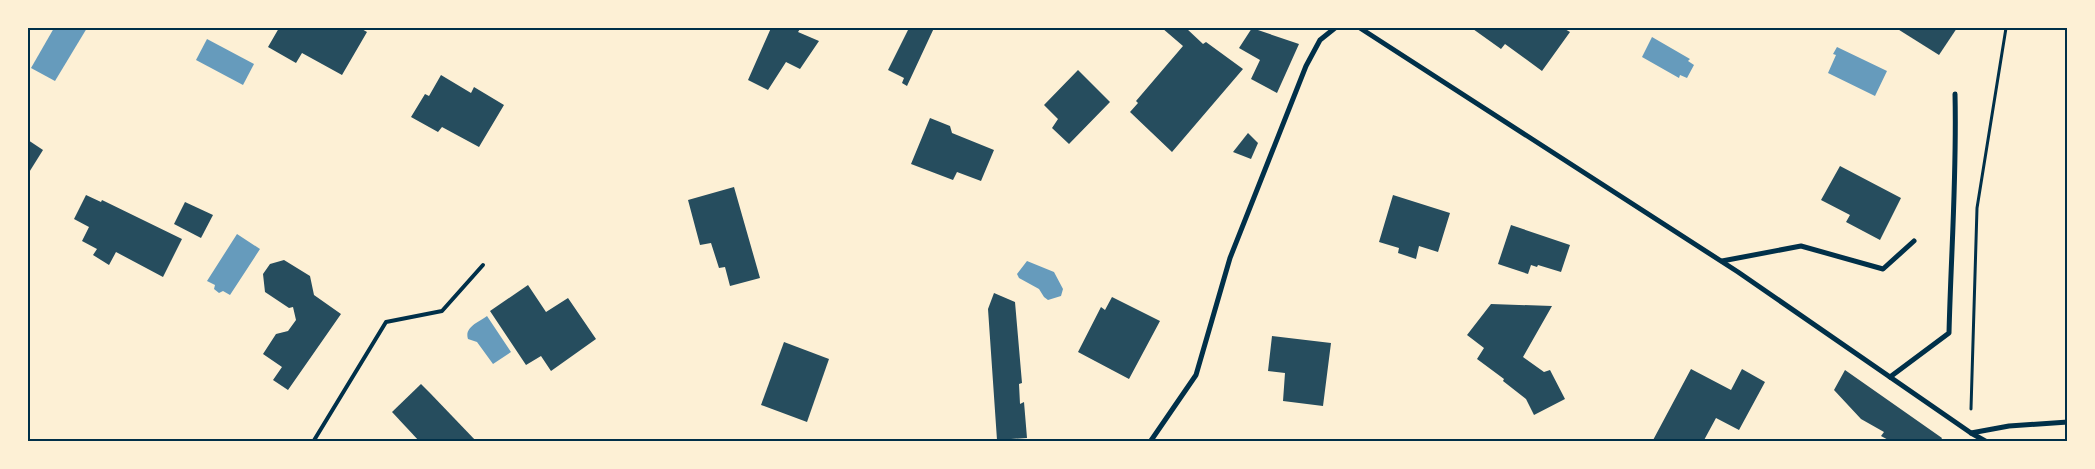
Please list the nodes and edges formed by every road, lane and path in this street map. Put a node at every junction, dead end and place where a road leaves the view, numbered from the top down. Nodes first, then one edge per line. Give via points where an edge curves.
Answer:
1 (1335, 28) edge
2 (1360, 28) edge
3 (2006, 28) edge
4 (1955, 94) dead end
5 (1914, 241) dead end
6 (1721, 261) junction
7 (483, 265) dead end
8 (1890, 377) junction
9 (2068, 422) edge
10 (1971, 433) junction
11 (312, 442) edge
12 (1150, 442) edge
13 (1988, 442) edge

1 - 12 street via 1320,40 1306,66 1230,258 1196,375
2 - 6 street
3 - 10 path via 1977,208
4 - 8 street via 1956,158 1949,333
5 - 6 street via 1884,269 1801,246
6 - 8 street
7 - 11 lane via 442,311 386,322
8 - 10 street
9 - 10 street via 2010,426
10 - 13 street

